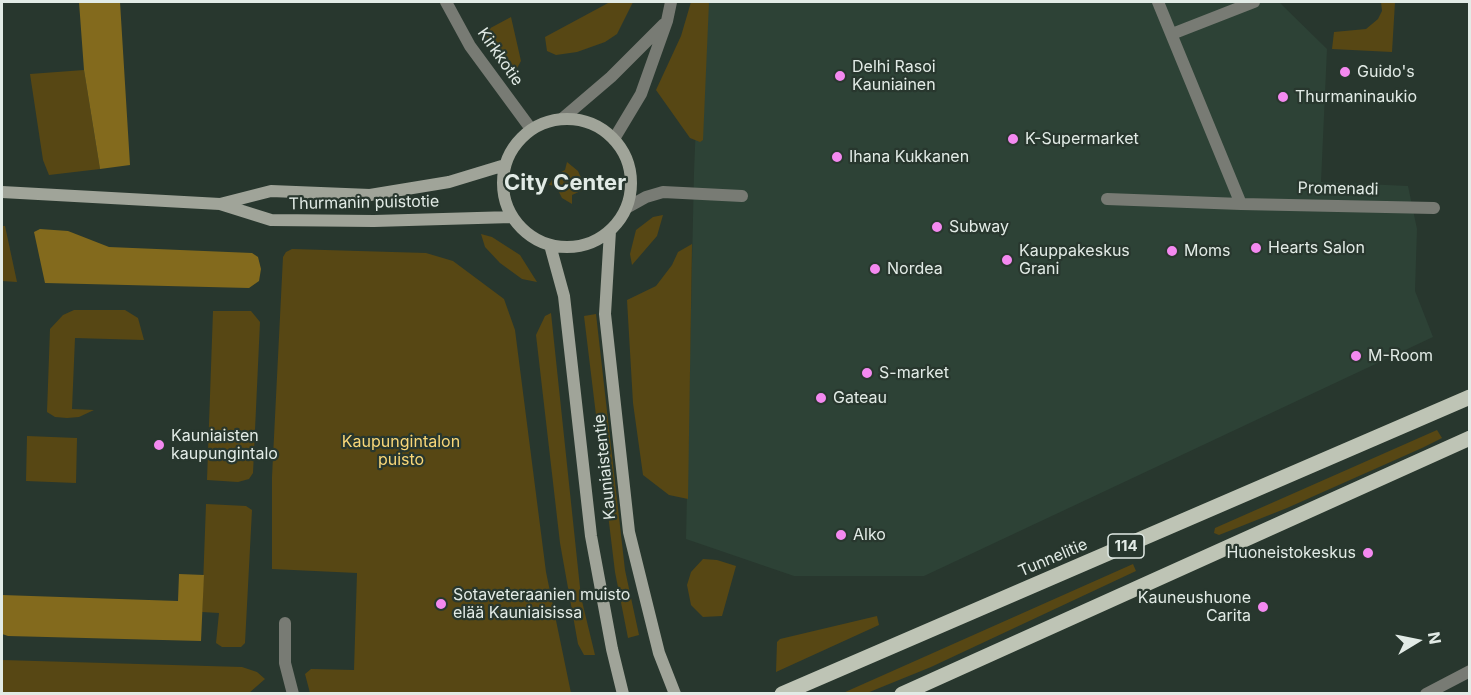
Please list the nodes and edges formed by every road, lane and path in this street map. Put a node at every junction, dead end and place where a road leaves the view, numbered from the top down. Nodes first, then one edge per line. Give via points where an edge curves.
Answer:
1 (446, 2) edge
2 (671, 2) edge
3 (1158, 2) edge
4 (1253, 2) edge
5 (667, 21) junction
6 (1172, 34) junction
7 (563, 118) junction
8 (531, 129) junction
9 (614, 139) junction
10 (505, 165) junction
11 (2, 192) edge
12 (742, 195) dead end
13 (1107, 199) dead end
14 (220, 204) junction
15 (1241, 204) junction
16 (628, 207) junction
17 (1434, 208) dead end
18 (512, 217) junction
19 (610, 231) junction
20 (550, 245) junction
21 (1470, 397) edge
22 (1470, 438) edge
23 (285, 622) dead end
24 (1470, 671) edge
25 (294, 693) edge
26 (623, 693) edge
27 (675, 693) edge
28 (782, 693) edge
29 (902, 693) edge
30 (1426, 693) edge

1 - 8 street, Kirkkotie via 470,46
2 - 5 street
3 - 6 street
4 - 6 street
5 - 7 street
5 - 9 street via 641,94
6 - 15 street
7 - 8 main road
7 - 9 main road via 591,123
8 - 10 main road via 520,139
9 - 16 main road via 631,173
10 - 14 main road, Thurmanin puistotie via 449,182 370,195 271,191
10 - 18 main road via 503,192
11 - 14 main road, Thurmanin puistotie
12 - 16 street via 663,192
13 - 15 street, Promenadi
14 - 18 main road, Thurmanin puistotie via 271,220
15 - 17 street, Promenadi
16 - 19 main road
18 - 20 main road via 528,235
19 - 20 main road via 592,242 572,247
19 - 27 main road, Kauniaistentie via 605,314 629,532 659,653
20 - 26 main road, Kauniaistentie via 564,296 591,536
21 - 28 main road, Tunnelitie / 114
22 - 29 main road, 114
23 - 25 street via 285,663
24 - 30 street

